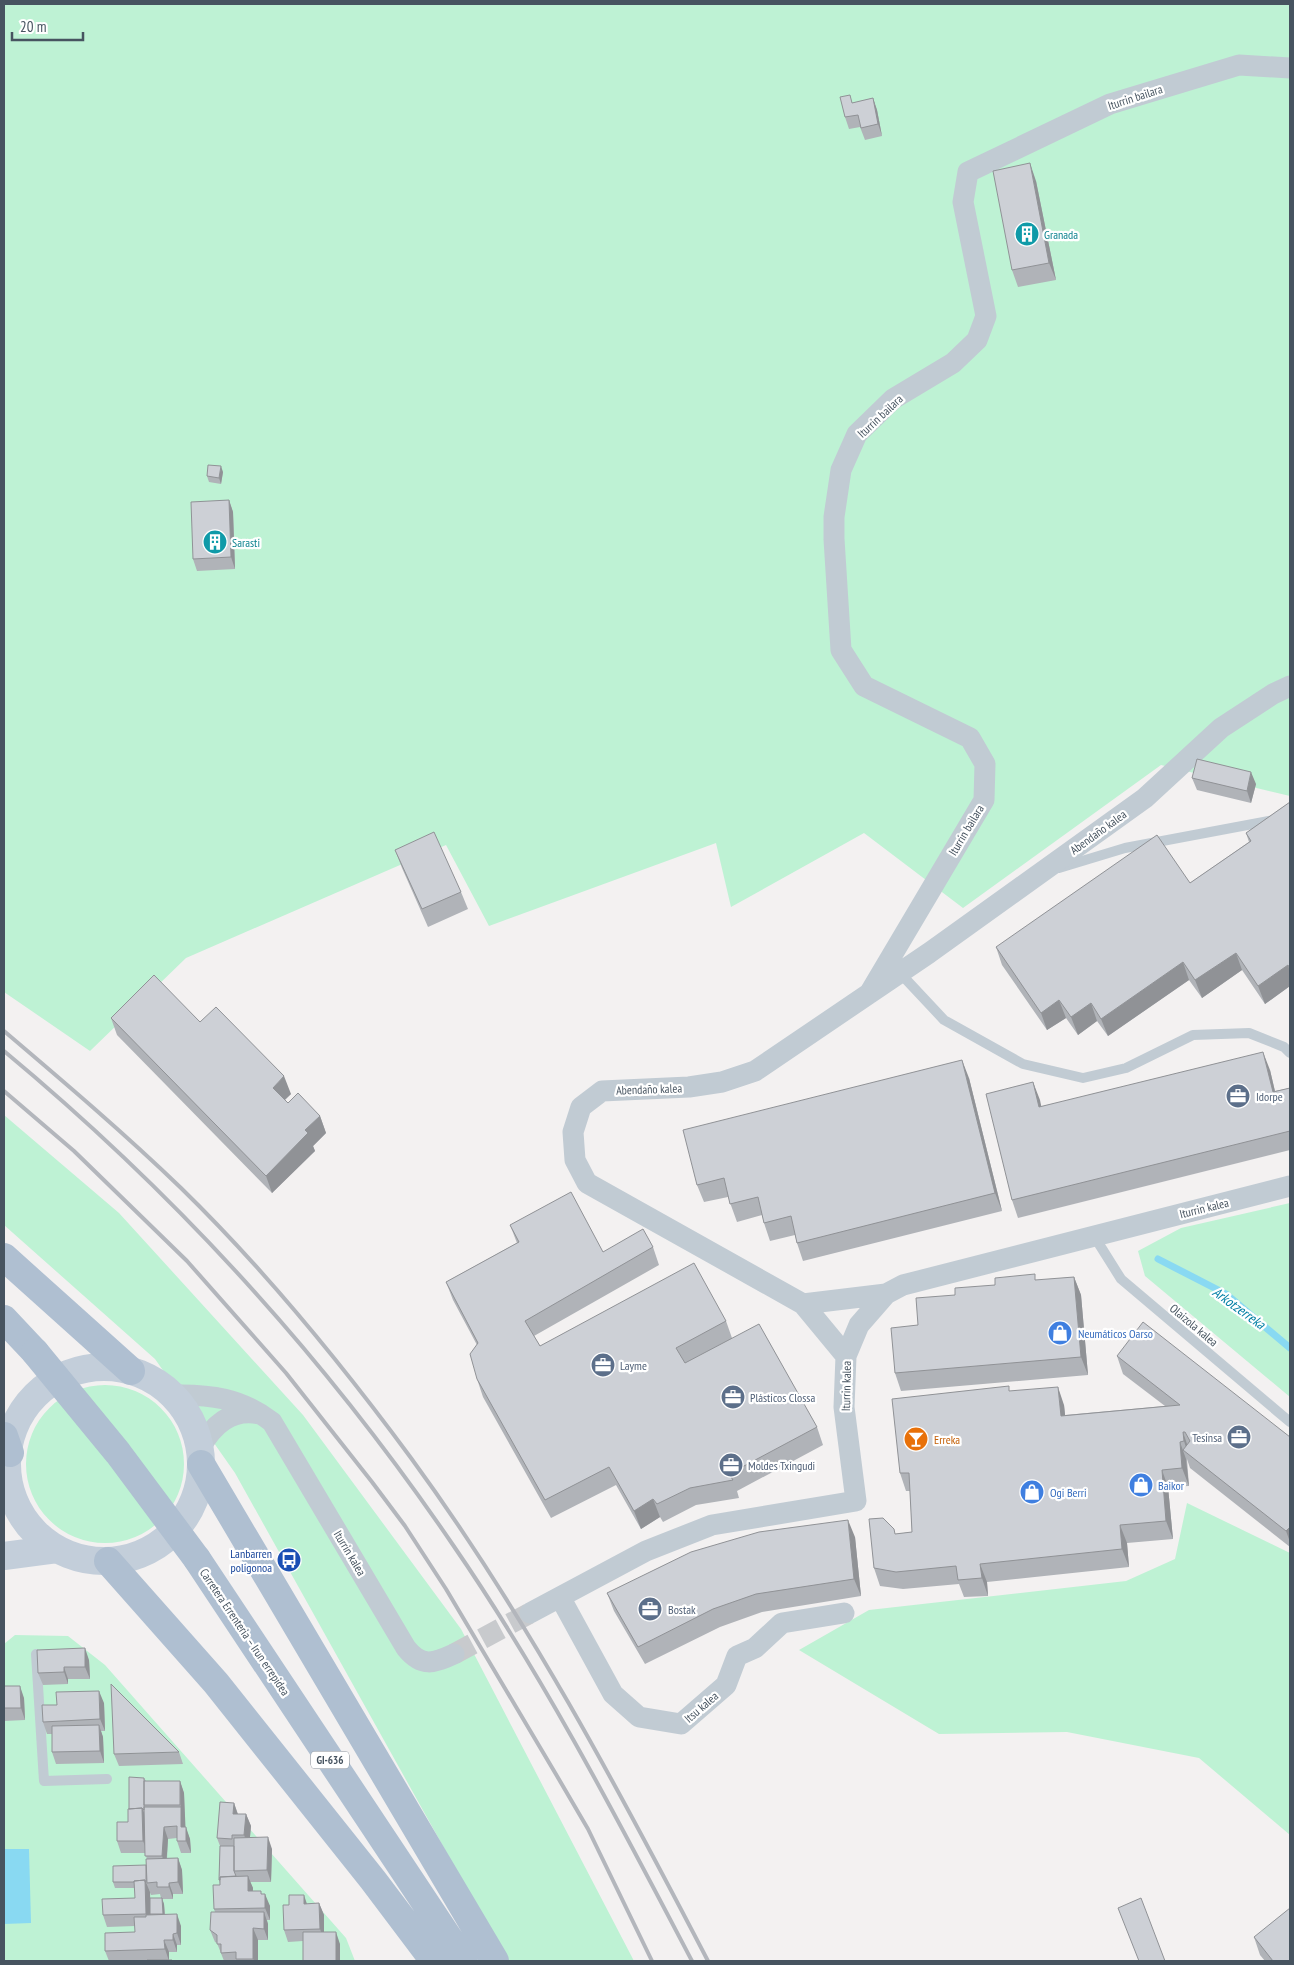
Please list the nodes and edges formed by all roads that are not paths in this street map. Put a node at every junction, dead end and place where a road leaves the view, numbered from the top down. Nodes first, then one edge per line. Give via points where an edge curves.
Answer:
1 (1290, 68) edge
2 (1290, 686) edge
3 (1290, 817) edge
4 (1041, 873) junction
5 (900, 973) junction
6 (869, 994) junction
7 (1290, 1053) edge
8 (1290, 1186) edge
9 (1094, 1236) junction
10 (4, 1257) edge
11 (886, 1294) junction
12 (803, 1304) junction
13 (4, 1318) edge
14 (846, 1356) junction
15 (131, 1371) junction
16 (172, 1395) junction
17 (262, 1414) junction
18 (1290, 1422) edge
19 (7, 1444) edge
20 (200, 1456) junction
21 (6, 1489) edge
22 (57, 1549) junction
23 (4, 1556) edge
24 (108, 1561) junction
25 (560, 1597) junction
26 (530, 1613) tunnel mouth
27 (844, 1613) dead end
28 (36, 1654) edge
29 (454, 1654) tunnel mouth
30 (107, 1779) dead end
31 (434, 1961) edge
32 (464, 1961) edge
33 (495, 1961) edge

1 - 6 street, Iturrin bailara via 1240,65 1110,104 968,172 963,202 986,316 978,340 953,363 894,399 857,434 841,470 834,517 841,650 864,686 970,738 985,764 984,800
2 - 4 street, Abendaño kalea via 1222,728 1146,798
3 - 4 lane via 1125,848
4 - 5 street, Abendaño kalea
5 - 6 street, Abendaño kalea
5 - 7 lane via 944,1020 1023,1064 1083,1078 1126,1068 1193,1035 1249,1033 1284,1047
6 - 12 street, Abendaño kalea via 755,1071 722,1082 689,1087 602,1091 581,1107 573,1132 575,1160 587,1183
8 - 9 street, Iturrin kalea
9 - 11 street, Iturrin kalea via 903,1285
9 - 18 lane, Olaizola kalea via 1121,1279
10 - 15 main road
11 - 12 street
11 - 14 street, Iturrin kalea via 859,1325
12 - 14 street
13 - 32 main road, Carretera Errenteria – Irun errepidea / GI-636, bridge via 118,1453 197,1559
14 - 25 street, Iturrin kalea via 844,1406 856,1501 712,1525 646,1551
15 - 16 street via 153,1380
15 - 19 street via 114,1367 79,1370 48,1385 23,1410
16 - 17 street, Iturrin kalea via 212,1395 230,1399
16 - 20 street via 185,1410 194,1429
17 - 20 street via 244,1413 225,1418 214,1426
17 - 29 street, Iturrin kalea via 272,1422 406,1648 422,1661 434,1663
19 - 21 street
20 - 24 street via 197,1492 176,1530 141,1554
20 - 33 main road
21 - 22 street via 25,1521
22 - 23 street
22 - 24 street via 82,1559
24 - 31 main road via 222,1691
25 - 26 street, Iturrin kalea
25 - 27 street, Itsu kalea via 613,1694 639,1717 681,1724 726,1685 737,1656 755,1648 782,1623
28 - 30 lane via 44,1782

